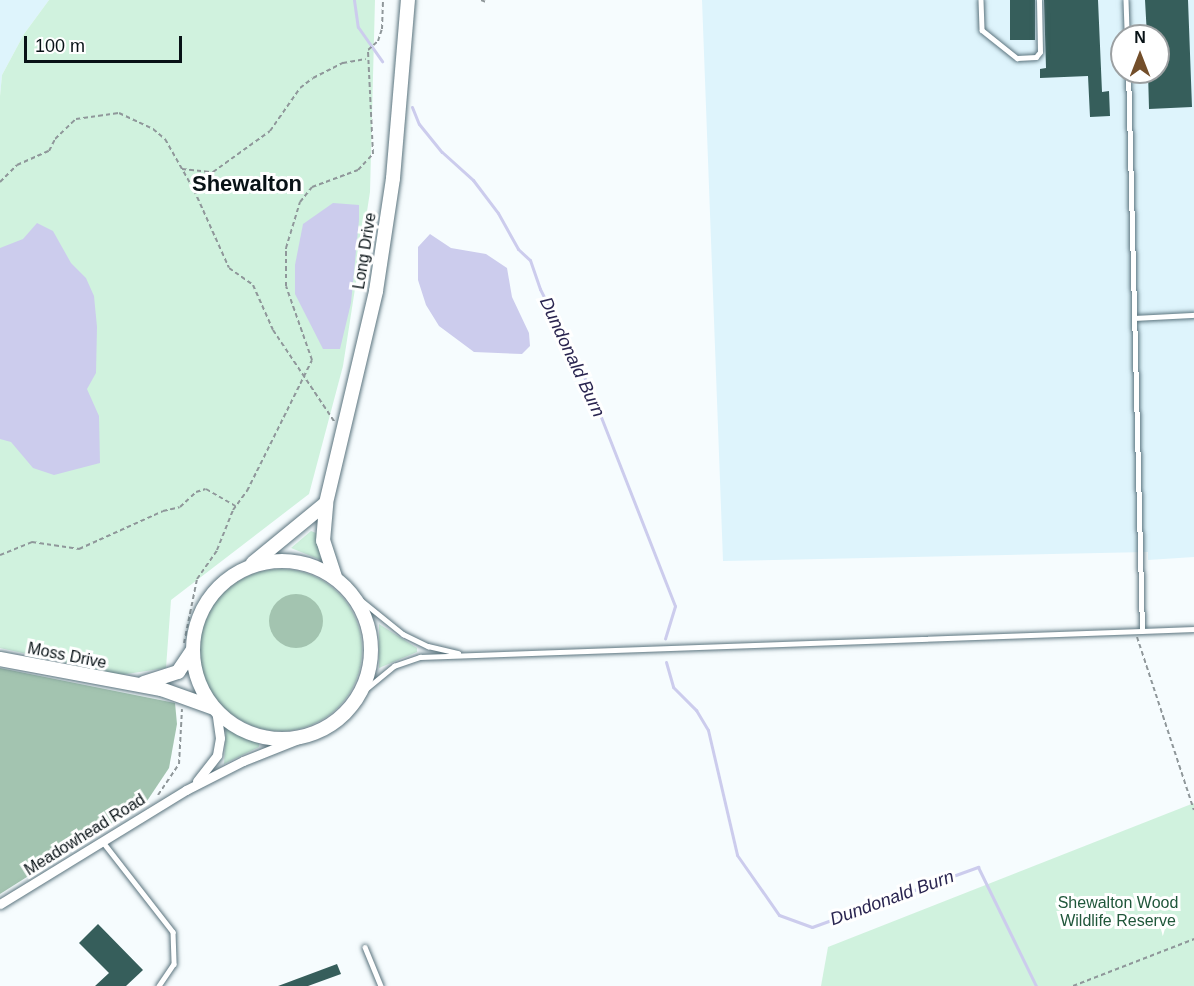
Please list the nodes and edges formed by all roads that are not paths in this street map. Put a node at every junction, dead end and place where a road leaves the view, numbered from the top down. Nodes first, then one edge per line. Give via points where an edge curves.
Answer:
1 (408, 0) edge
2 (981, 0) edge
3 (1039, 0) edge
4 (1126, 0) edge
5 (1127, 24) edge
6 (1128, 84) edge
7 (1194, 315) edge
8 (1136, 318) junction
9 (326, 503) junction
10 (246, 568) junction
11 (335, 577) junction
12 (351, 592) junction
13 (1194, 628) edge
14 (1139, 632) junction
15 (188, 651) junction
16 (472, 654) junction
17 (0, 659) edge
18 (127, 684) junction
19 (360, 694) junction
20 (215, 709) junction
21 (311, 734) junction
22 (186, 790) junction
23 (103, 842) junction
24 (0, 904) edge
25 (365, 947) dead end
26 (159, 986) edge
27 (381, 986) edge

1 - 9 main road, Long Drive via 392,189 376,291
2 - 3 lane via 982,30 1017,58 1036,57 1040,52
4 - 5 lane
6 - 8 lane
7 - 8 lane
8 - 14 lane
9 - 10 main road
9 - 11 main road, Long Drive via 323,541
10 - 11 main road via 264,562 292,561
10 - 15 main road via 224,582 207,601
11 - 12 main road
12 - 16 lane via 415,640 441,650
12 - 19 main road via 365,615 372,641 370,668
13 - 14 lane
14 - 16 lane
15 - 18 main road, Moss Drive via 182,669 171,676
15 - 20 main road via 198,681
16 - 19 lane via 407,660
17 - 18 main road, Moss Drive
18 - 20 main road, Moss Drive via 184,696
19 - 21 main road via 334,723
20 - 21 main road via 230,723 256,735 284,739
20 - 22 street, Meadowhead Road via 220,738 217,755 205,774
21 - 22 street, Meadowhead Road via 243,761
22 - 23 street, Meadowhead Road
23 - 24 street, Meadowhead Road
23 - 26 lane via 173,932 174,964
25 - 27 lane

